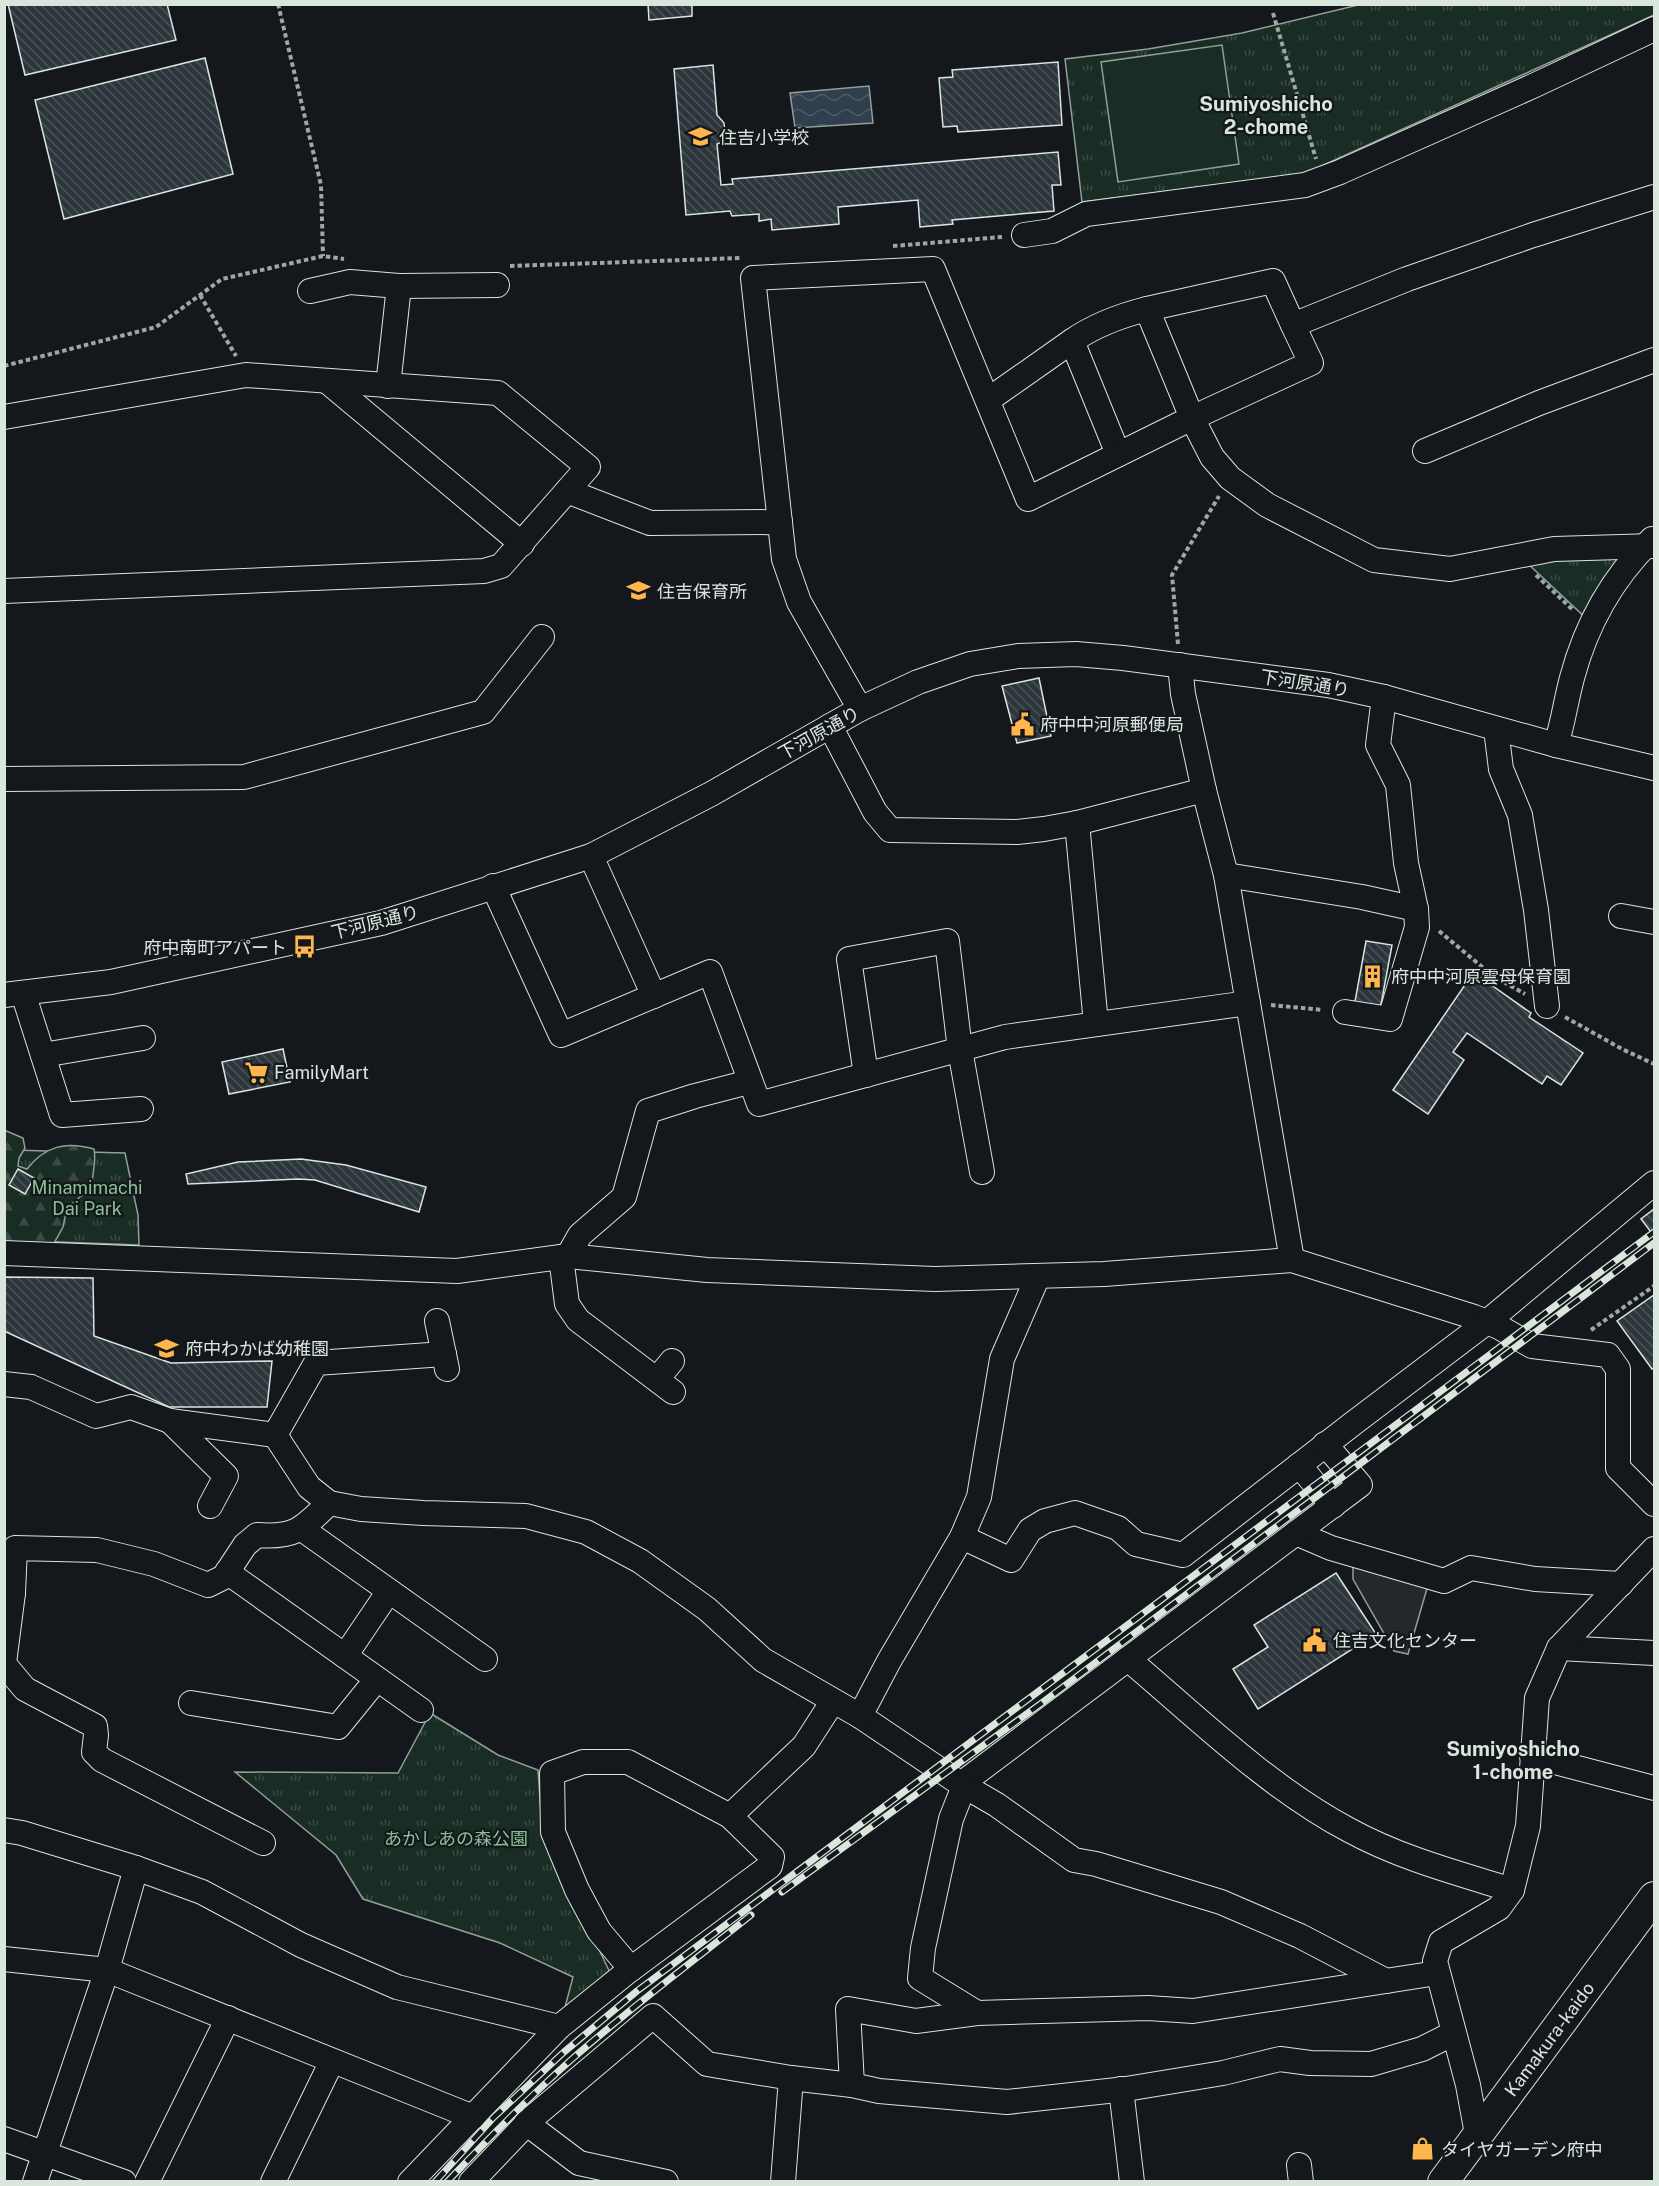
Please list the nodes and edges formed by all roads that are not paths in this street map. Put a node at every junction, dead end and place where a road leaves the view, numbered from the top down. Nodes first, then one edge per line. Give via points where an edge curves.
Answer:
1 (1654, 29) edge
2 (1654, 197) edge
3 (1024, 235) dead end
4 (496, 285) dead end
5 (399, 286) junction
6 (310, 291) dead end
7 (1147, 309) junction
8 (1293, 325) junction
9 (1072, 341) junction
10 (1654, 360) edge
11 (328, 382) junction
12 (388, 386) junction
13 (988, 400) junction
14 (4, 417) edge
15 (1192, 418) junction
16 (1425, 451) dead end
17 (1118, 454) junction
18 (567, 491) junction
19 (780, 522) junction
20 (1652, 543) edge
21 (522, 544) junction
22 (4, 591) edge
23 (542, 637) dead end
24 (1180, 665) junction
25 (1384, 697) junction
26 (861, 709) junction
27 (830, 726) junction
28 (1496, 729) junction
29 (1556, 746) junction
30 (1654, 768) edge
31 (4, 779) edge
32 (1204, 790) junction
33 (1077, 823) junction
34 (591, 856) junction
35 (1226, 875) junction
36 (493, 886) junction
37 (1416, 909) junction
38 (1622, 916) dead end
39 (1654, 922) edge
40 (14, 994) edge
41 (654, 996) junction
42 (1248, 1003) junction
43 (1546, 1006) dead end
44 (1345, 1012) road end
45 (1096, 1024) junction
46 (143, 1038) dead end
47 (960, 1050) junction
48 (43, 1055) junction
49 (866, 1075) junction
50 (749, 1082) junction
51 (141, 1109) dead end
52 (982, 1172) dead end
53 (1654, 1183) edge
54 (4, 1253) edge
55 (565, 1257) junction
56 (1292, 1260) junction
57 (1038, 1276) junction
58 (437, 1321) dead end
59 (1487, 1322) junction
60 (672, 1361) dead end
61 (4, 1384) edge
62 (170, 1421) junction
63 (275, 1435) junction
64 (1325, 1444) junction
65 (1299, 1465) junction
66 (329, 1503) junction
67 (1654, 1504) edge
68 (210, 1506) dead end
69 (1333, 1506) junction
70 (302, 1529) junction
71 (1296, 1533) junction
72 (962, 1537) junction
73 (1654, 1550) edge
74 (227, 1572) junction
75 (1621, 1584) junction
76 (389, 1591) junction
77 (9, 1594) edge
78 (1559, 1648) junction
79 (1654, 1653) edge
80 (345, 1656) junction
81 (485, 1659) dead end
82 (1128, 1659) junction
83 (4, 1663) edge
84 (377, 1679) junction
85 (833, 1701) junction
86 (191, 1703) dead end
87 (421, 1710) dead end
88 (860, 1716) junction
89 (1532, 1756) junction
90 (962, 1785) junction
91 (1654, 1788) edge
92 (730, 1816) junction
93 (4, 1830) edge
94 (263, 1843) dead end
95 (136, 1868) junction
96 (1512, 1890) junction
97 (1654, 1896) edge
98 (4, 1959) edge
99 (631, 1969) junction
100 (107, 1970) junction
101 (1437, 1973) junction
102 (1386, 1981) junction
103 (977, 2013) junction
104 (228, 2018) junction
105 (559, 2027) junction
106 (1454, 2033) junction
107 (332, 2061) junction
108 (791, 2078) junction
109 (852, 2085) junction
110 (1121, 2089) junction
111 (473, 2117) junction
112 (526, 2123) junction
113 (1478, 2134) junction
114 (4, 2139) edge
115 (44, 2152) junction
116 (35, 2181) edge
117 (119, 2181) edge
118 (147, 2181) edge
119 (273, 2181) edge
120 (410, 2181) edge
121 (471, 2181) edge
122 (666, 2181) edge
123 (783, 2181) edge
124 (1132, 2181) edge
125 (1443, 2181) edge

1 - 3 street via 1305,185 1086,214 1052,231
2 - 8 street via 1491,249
4 - 5 street
5 - 6 street via 350,282
5 - 12 street
7 - 8 street via 1273,281
7 - 9 street via 1090,328
7 - 15 street
8 - 15 street via 1311,363
9 - 13 street
9 - 17 street
10 - 16 street
11 - 12 street
11 - 14 street via 246,375
11 - 21 street
12 - 18 street via 498,393 588,467
13 - 17 street via 1028,499
13 - 19 street via 933,269 753,278
15 - 17 street
15 - 20 street via 1212,457 1230,478 1267,505 1374,560 1450,569 1554,549
18 - 19 street via 650,524
18 - 21 street
19 - 26 street via 784,559 799,602
20 - 29 street via 1608,593 1590,626 1572,678
21 - 22 street via 501,566 484,571
23 - 31 street via 483,712 244,777
24 - 25 street, 下河原通り via 1328,685
24 - 26 street, 下河原通り via 1076,654 1018,656 970,663
24 - 32 street
25 - 28 street, 下河原通り
25 - 37 street via 1378,745 1398,785 1406,863
26 - 27 street, 下河原通り
27 - 33 street via 875,812 890,830 1017,832
27 - 34 street, 下河原通り
28 - 29 street, 下河原通り
28 - 43 street via 1501,769 1520,816 1536,910
29 - 30 street, 下河原通り
32 - 33 street
32 - 35 street
33 - 45 street
34 - 36 street, 下河原通り
34 - 41 street
35 - 37 street
35 - 42 street
36 - 40 street, 下河原通り via 381,923 111,982
36 - 41 street via 561,1035
37 - 44 street via 1417,927 1390,1019
38 - 39 street
40 - 48 street
41 - 50 street via 710,972
42 - 45 street
42 - 56 street
45 - 47 street via 1005,1037
46 - 48 street
47 - 49 street
47 - 49 street via 947,941 849,959
47 - 52 street
48 - 51 street via 62,1115
49 - 50 street via 759,1104
50 - 55 street via 648,1111 624,1197 580,1235
53 - 59 street
54 - 55 street via 457,1271
55 - 57 street via 707,1270 935,1279
55 - 60 street via 567,1304 578,1320 665,1386
56 - 57 street
56 - 59 street
57 - 72 street via 1002,1359 979,1497
58 - 63 street via 445,1362 316,1362
59 - 64 street
59 - 67 street via 1532,1346 1608,1356 1618,1369 1618,1468
61 - 62 street via 31,1387 96,1416 131,1407
62 - 63 street
62 - 68 street via 226,1476
63 - 66 street via 309,1486
64 - 65 street
64 - 69 street via 1360,1485
65 - 69 street
65 - 72 street via 1183,1555 1136,1544 1118,1528 1075,1513 1045,1521 1030,1530 1011,1560
66 - 70 street
66 - 85 street via 361,1509 526,1516 586,1532 640,1561 707,1609 763,1660
69 - 71 street
70 - 74 street via 278,1537 257,1535 245,1545
70 - 76 street
71 - 75 street via 1331,1548 1444,1581 1470,1568 1535,1580
71 - 82 street
72 - 88 street
73 - 75 street
74 - 77 street via 208,1585 154,1564 97,1550 15,1548
74 - 80 street
75 - 78 street
76 - 80 street
76 - 81 street
77 - 83 street
78 - 79 street
78 - 89 street via 1538,1698
80 - 84 street
82 - 90 street
82 - 96 street via 1270,1779 1348,1830 1407,1857
83 - 94 street via 25,1689 95,1726 94,1752 102,1760
84 - 86 street via 338,1727
84 - 87 street
85 - 88 street
85 - 92 street via 804,1746
88 - 90 street
89 - 91 street
89 - 96 street via 1528,1826
90 - 102 street via 998,1805 1074,1860 1096,1863 1221,1902 1300,1936
90 - 103 street via 951,1819 920,1978
92 - 99 street via 772,1857 770,1866
92 - 99 street via 628,1762 583,1762 552,1773 553,1832 599,1931
93 - 95 street
95 - 100 street
95 - 105 street via 202,1892 301,1945 397,1987
96 - 101 street via 1499,1908 1441,1942 1435,1961
97 - 113 main road, Kamakura-kaido
98 - 100 street
99 - 105 street
100 - 104 street
100 - 115 street
101 - 102 street
101 - 106 street
102 - 103 street via 1193,2011 1148,2008
103 - 109 street via 916,2021 848,2009
104 - 107 street
104 - 118 street
105 - 111 street
106 - 110 street via 1422,2049 1371,2064 1280,2059 1223,2073
106 - 113 street
107 - 111 street
107 - 119 street
108 - 109 street
108 - 112 street via 707,2064 653,2016
108 - 123 street
109 - 110 street via 879,2091 1007,2102
110 - 124 street
111 - 120 street
112 - 121 street
112 - 122 street via 579,2163
113 - 125 main road, Kamakura-kaido
114 - 115 street
115 - 116 street
115 - 117 street

